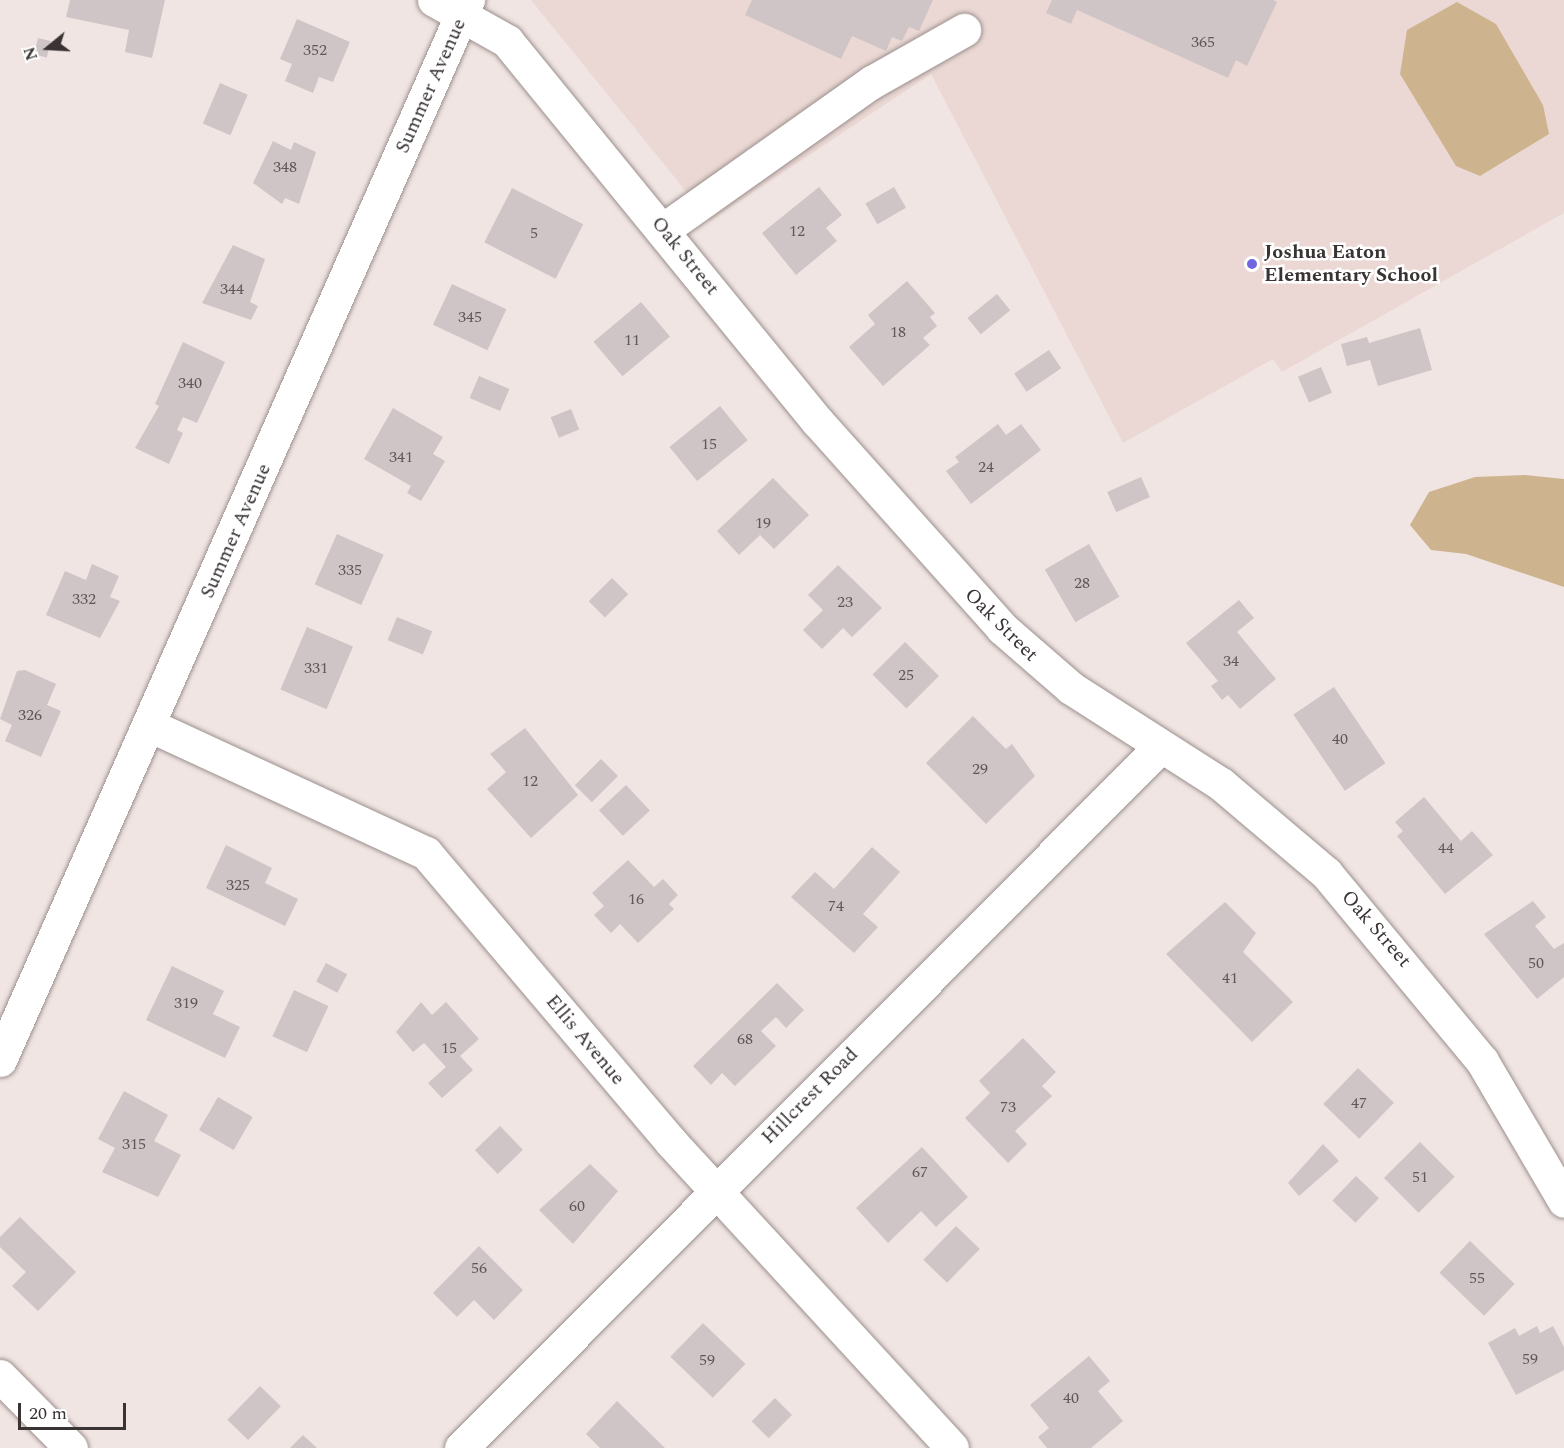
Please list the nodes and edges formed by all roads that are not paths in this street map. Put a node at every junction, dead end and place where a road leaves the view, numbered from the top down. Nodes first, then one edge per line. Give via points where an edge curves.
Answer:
1 (455, 4) edge
2 (964, 30) dead end
3 (664, 229) junction
4 (151, 726) junction
5 (1161, 746) junction
6 (10, 1012) edge
7 (0, 1060) edge
8 (715, 1192) junction
9 (1564, 1201) edge
10 (0, 1376) edge
11 (71, 1448) edge
12 (461, 1448) edge
13 (952, 1448) edge

1 - 3 street, Oak Street via 507,41
1 - 4 street, Summer Avenue
2 - 3 street via 872,82
3 - 5 street, Oak Street via 818,422 993,620 1048,671
4 - 6 street, Summer Avenue
4 - 8 street, Ellis Avenue via 426,854
5 - 8 street, Hillcrest Road
5 - 9 street, Oak Street via 1292,840 1356,905 1482,1061
6 - 7 street, Summer Avenue
8 - 12 street, Hillcrest Road
8 - 13 street, Ellis Avenue
10 - 11 street

